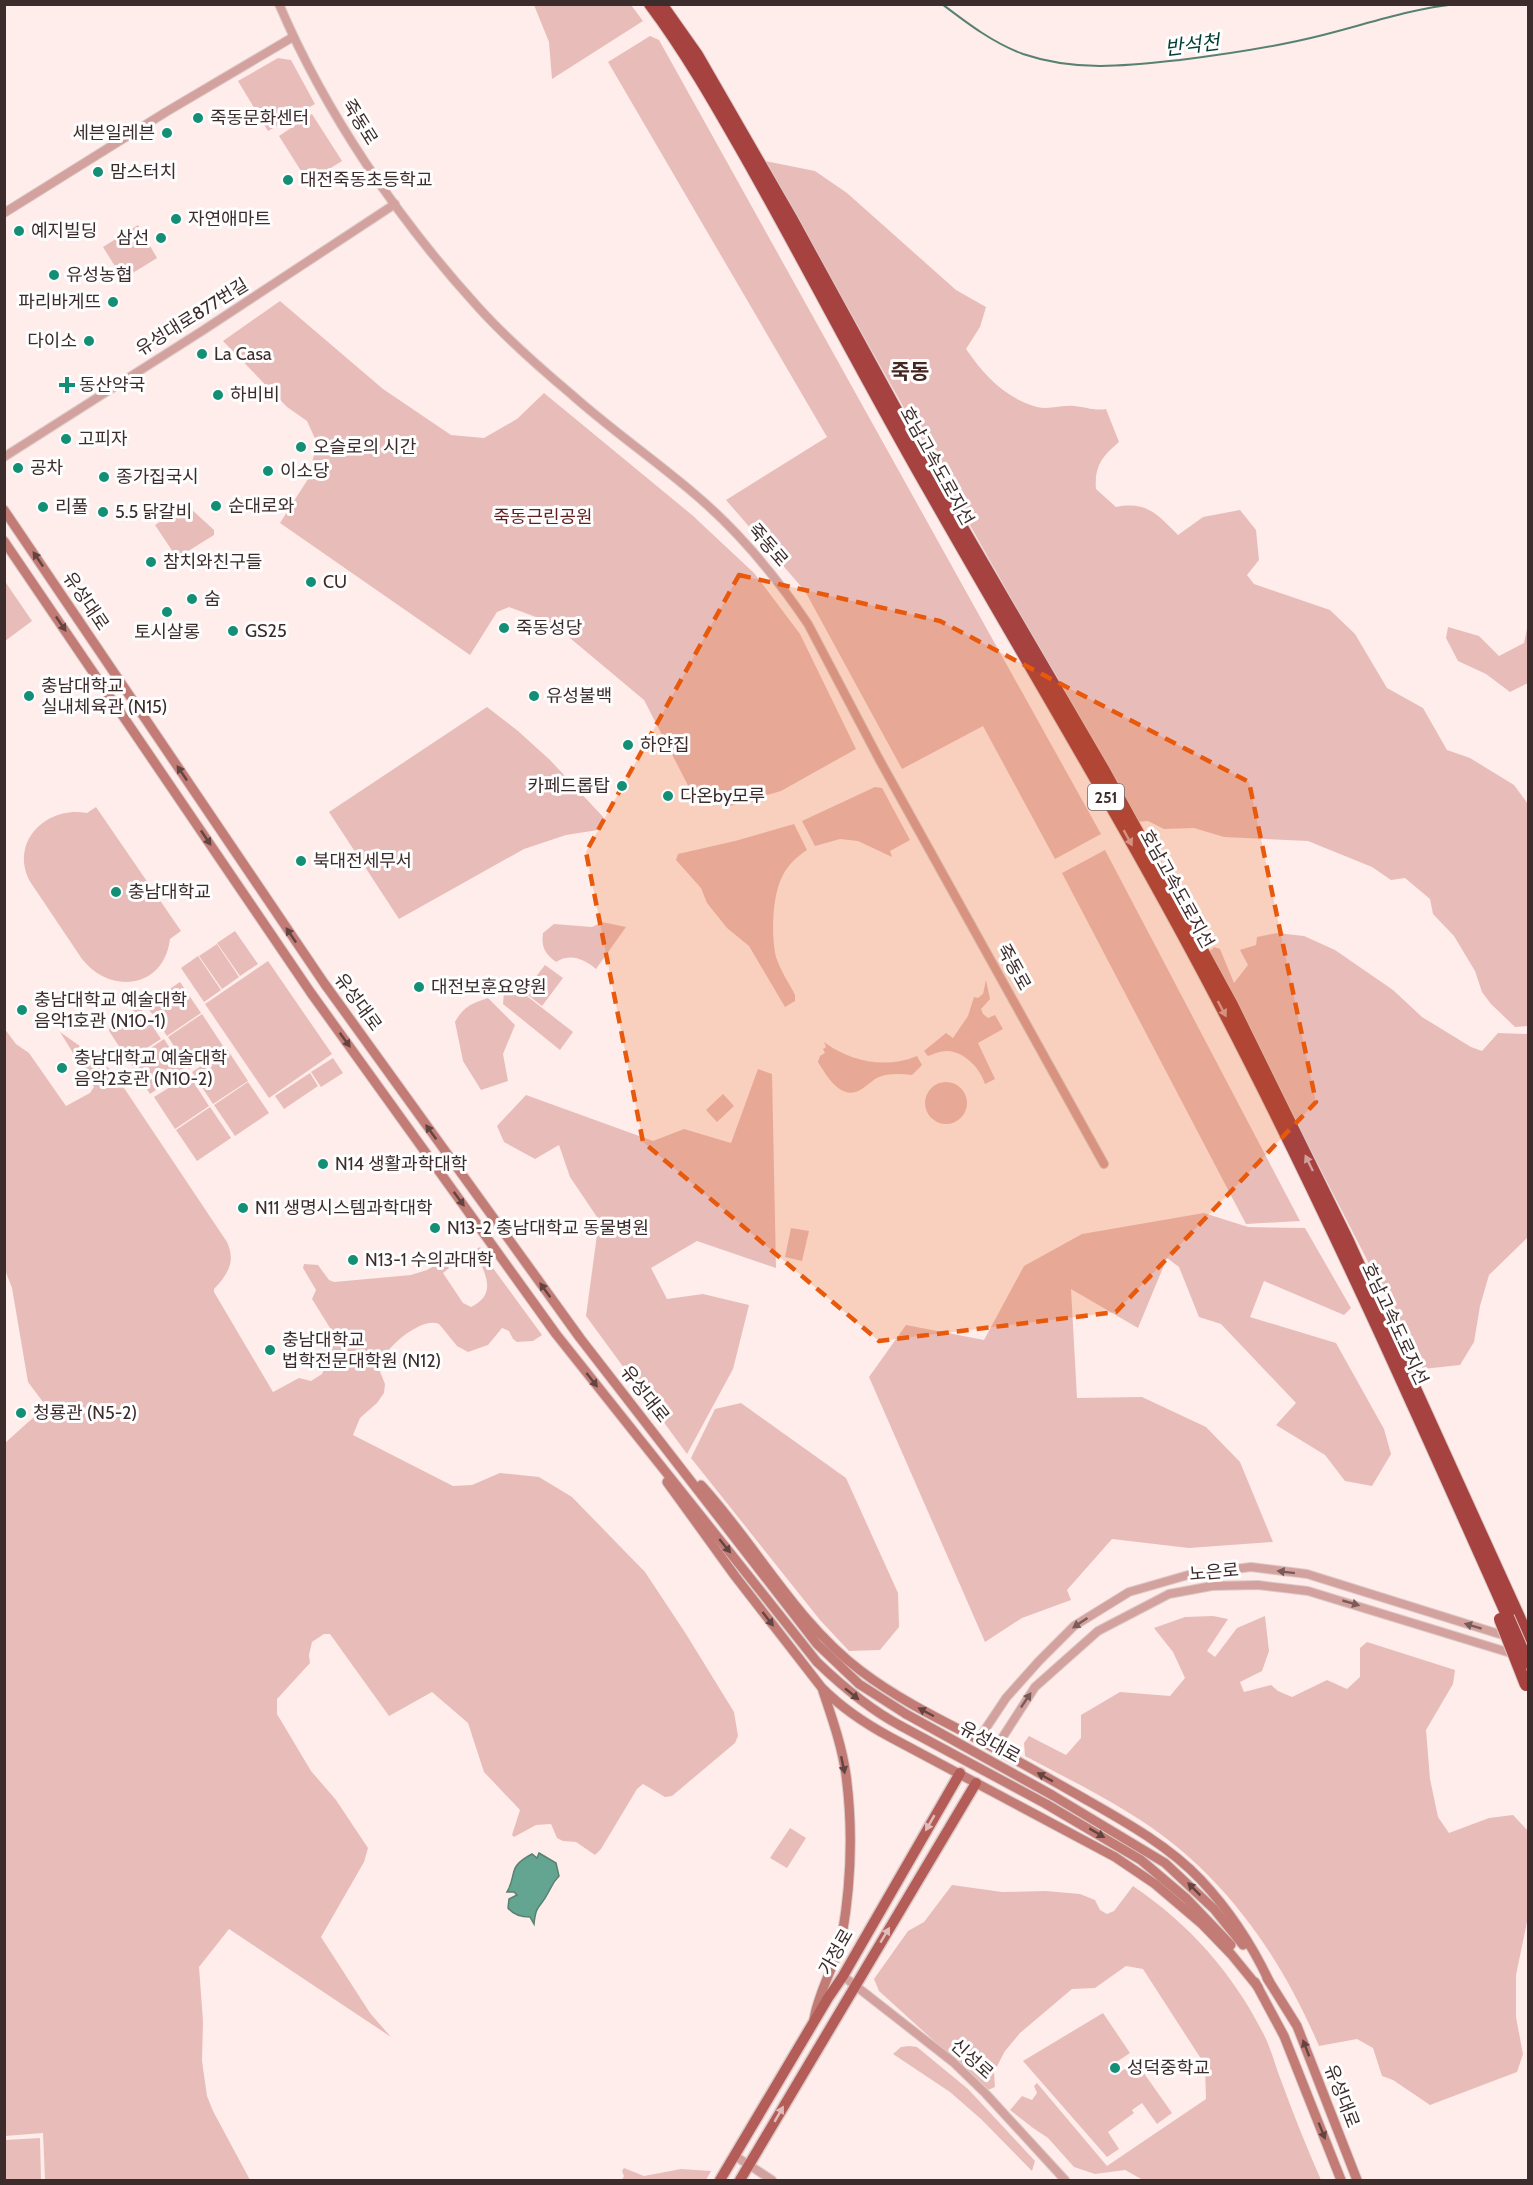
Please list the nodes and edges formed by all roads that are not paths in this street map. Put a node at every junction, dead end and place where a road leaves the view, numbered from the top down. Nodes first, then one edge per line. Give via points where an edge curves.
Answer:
1 (279, 4) edge
2 (650, 4) edge
3 (661, 4) edge
4 (293, 37) junction
5 (395, 204) junction
6 (4, 213) edge
7 (4, 457) edge
8 (4, 510) edge
9 (4, 541) edge
10 (1104, 1164) dead end
11 (1426, 1422) junction
12 (662, 1444) junction
13 (649, 1452) junction
14 (1516, 1617) edge
15 (1528, 1637) edge
16 (1528, 1643) edge
17 (1528, 1661) edge
18 (822, 1688) junction
19 (1527, 1689) edge
20 (978, 1740) junction
21 (995, 1749) junction
22 (960, 1773) junction
23 (976, 1783) junction
24 (843, 1976) junction
25 (1269, 1981) junction
26 (855, 1985) junction
27 (1258, 1987) junction
28 (813, 2024) junction
29 (735, 2156) junction
30 (749, 2165) junction
31 (720, 2181) edge
32 (740, 2181) edge
33 (772, 2181) edge
34 (1065, 2181) edge
35 (1341, 2181) edge
36 (1357, 2181) edge

1 - 4 street, 죽동로
2 -> 11 highway, 호남고속도로지선 / 251 via 692,62 1217,1000
11 -> 3 highway, 호남고속도로지선 / 251 via 1348,1241 1232,1005 791,218 698,55
4 - 5 street, 죽동로 via 348,135
4 - 6 street
5 - 7 street, 유성대로877번길
5 - 10 street, 죽동로 via 429,251 493,322 571,395 693,492 775,577 808,624
12 -> 8 main road, 유성대로 via 580,1338 324,983
9 -> 13 main road, 유성대로 via 310,993 556,1334
11 - 14 highway, 호남고속도로지선 / 251
11 - 14 highway
20 -> 12 main road via 893,1695 822,1637 721,1506
25 -> 12 main road, 유성대로, bridge via 1214,1909 1165,1863 859,1684 817,1644
13 -> 18 main road via 684,1507
13 -> 27 main road, 유성대로, bridge via 817,1662 839,1683 901,1726 1141,1860 1193,1905 1238,1953
14 - 15 highway, 호남고속도로지선 / 251
14 - 17 highway, 호남고속도로지선 / 251, bridge
14 - 19 highway, bridge
16 -> 20 street, 노은로 via 1306,1574 1251,1567 1188,1575 1129,1592 1074,1626 1006,1698
21 -> 17 street, 노은로 via 1035,1687 1098,1631 1169,1594 1212,1586 1258,1585 1308,1591
18 - 22 main road via 855,1718
18 -> 28 main road via 846,1774 850,1832 841,1939
20 - 21 main road
20 - 22 main road, 가정로
21 - 23 main road, 노은로
25 -> 21 main road via 1248,1942 1200,1879 1165,1849 1131,1825
22 - 23 main road
22 -> 24 main road, 가정로
26 -> 23 main road, 가정로
23 - 27 main road via 1115,1857 1155,1884 1202,1924
24 - 26 street, 신성로
24 - 28 main road, 가정로
36 -> 25 main road, 유성대로 via 1297,2026
30 -> 26 main road, 가정로
26 - 34 street, 신성로 via 953,2062
27 -> 35 main road, 유성대로 via 1284,2036
28 - 29 main road, 가정로
29 - 30 street
29 - 31 main road, 가정로
30 - 32 main road, 가정로
30 - 33 street

